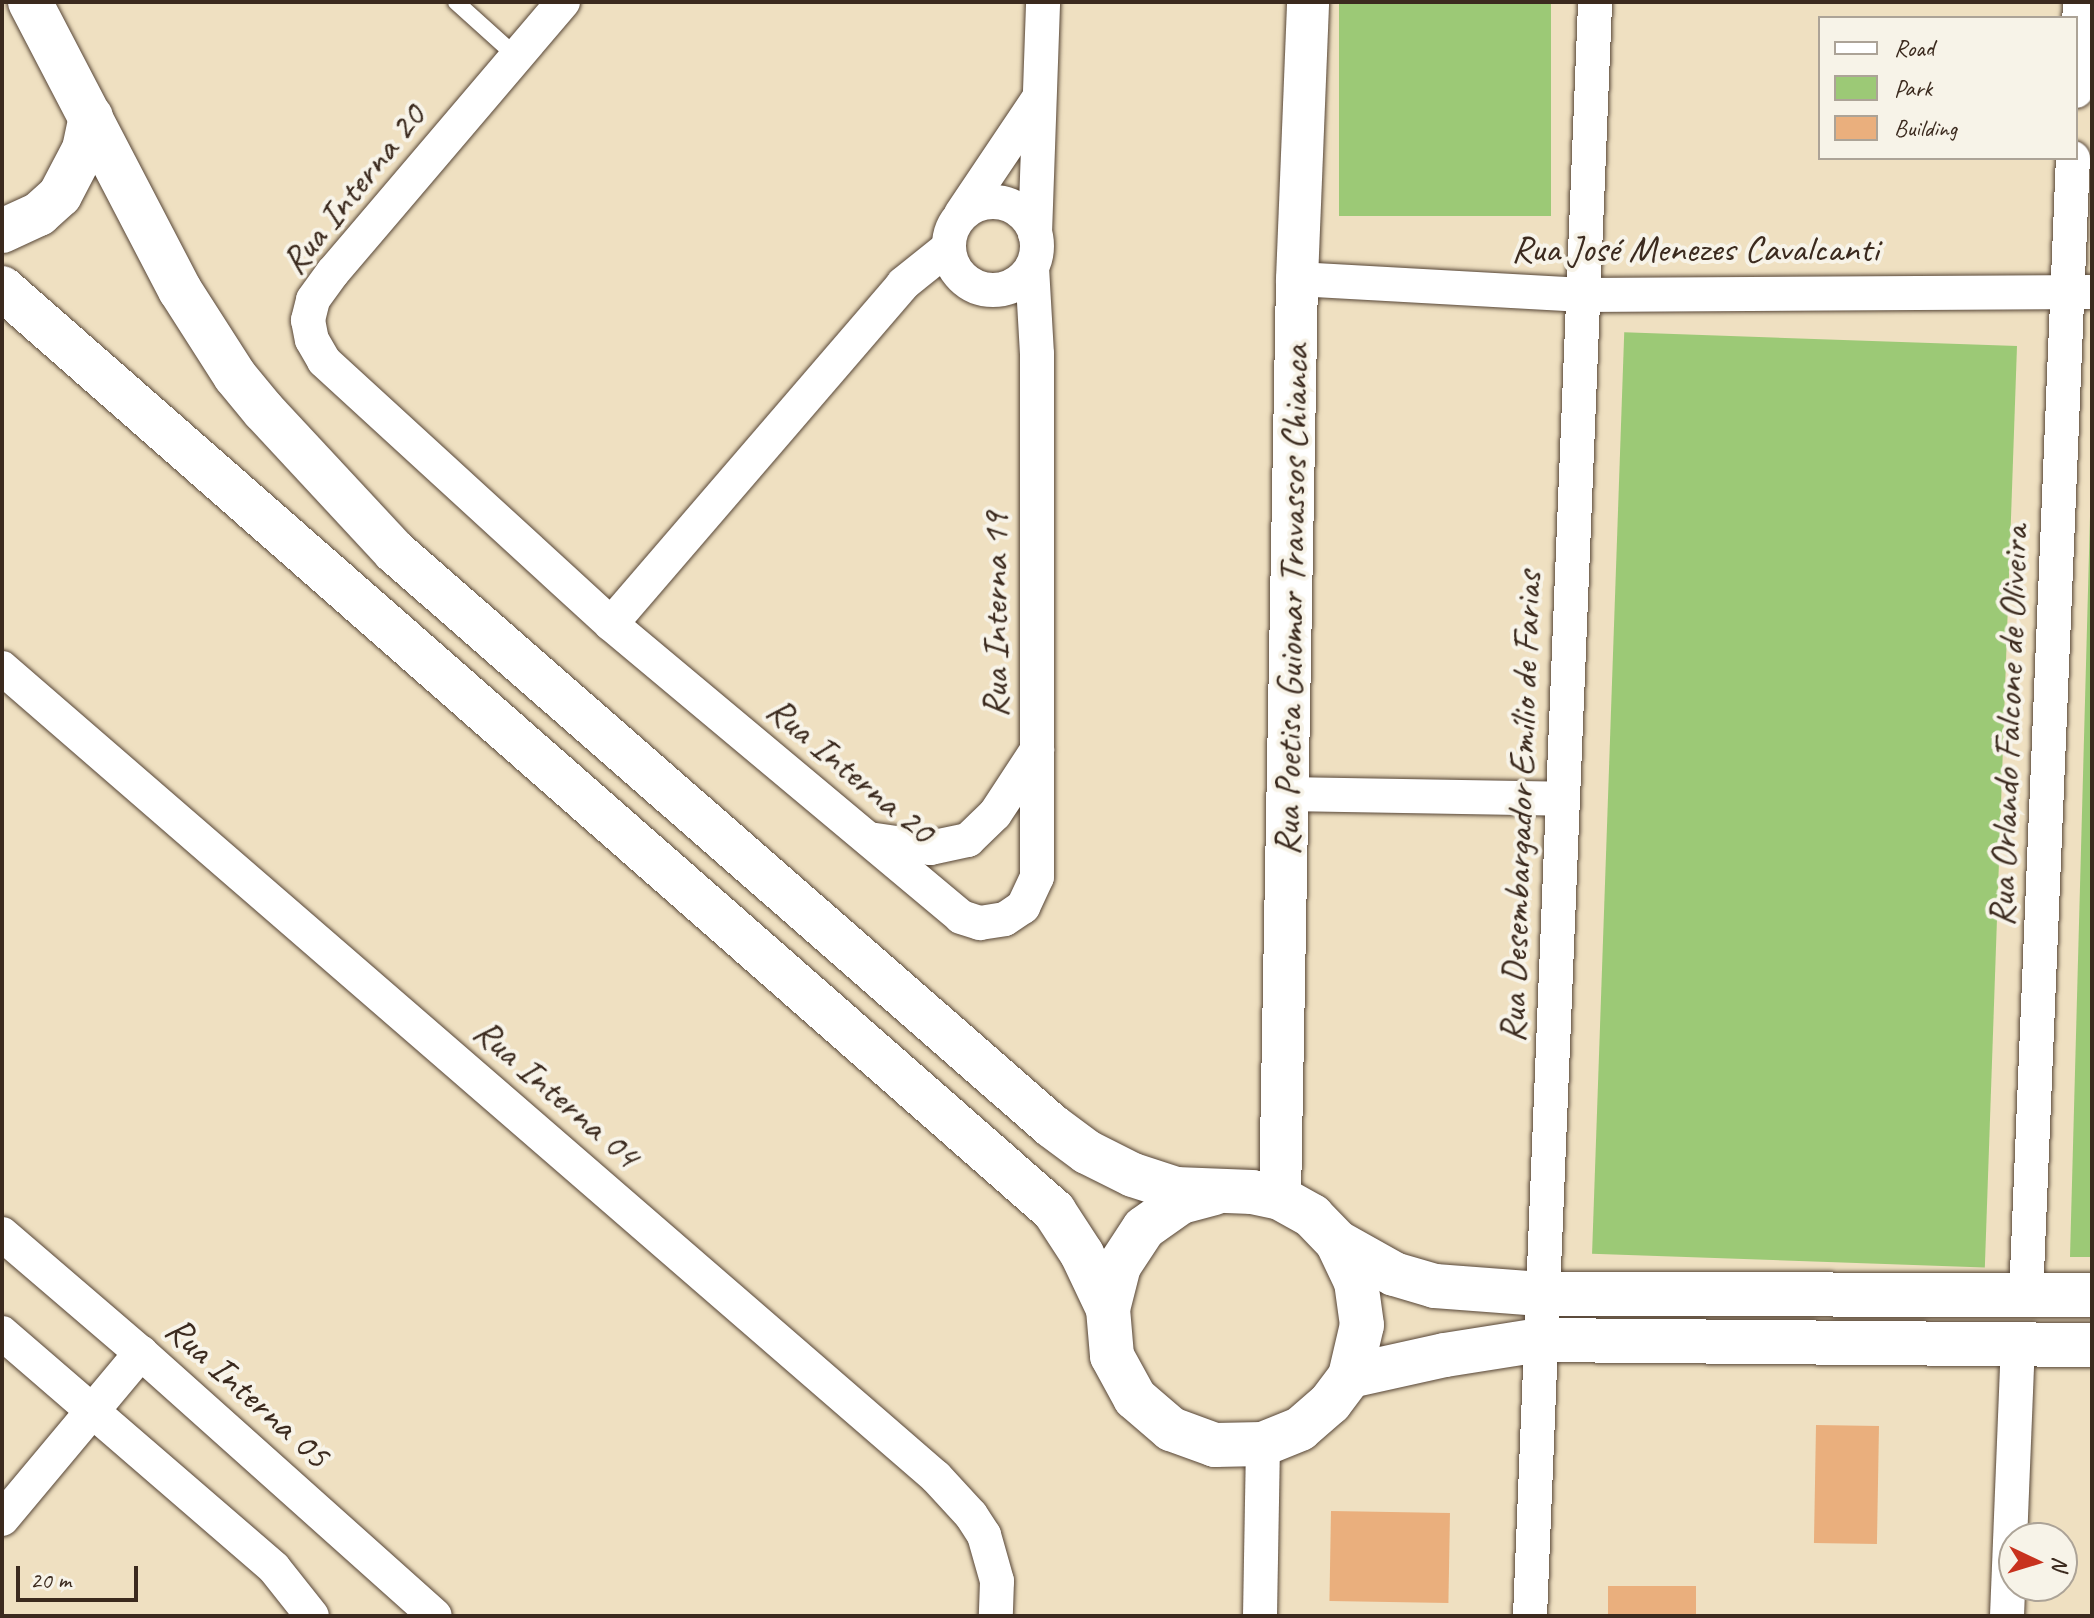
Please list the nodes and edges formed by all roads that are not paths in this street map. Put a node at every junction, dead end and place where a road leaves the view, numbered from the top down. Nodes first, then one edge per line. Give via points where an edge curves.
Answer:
1 (30, 2) edge
2 (456, 2) edge
3 (563, 2) edge
4 (1043, 2) edge
5 (1308, 2) edge
6 (1595, 2) edge
7 (2080, 2) edge
8 (2078, 46) edge
9 (516, 56) junction
10 (1041, 95) junction
11 (91, 117) junction
12 (2073, 160) edge
13 (2, 231) edge
14 (1034, 250) junction
15 (965, 258) junction
16 (1297, 279) junction
17 (2, 288) edge
18 (2080, 292) edge
19 (1584, 295) junction
20 (1037, 354) junction
21 (611, 624) junction
22 (2, 668) edge
23 (1037, 750) junction
24 (1288, 794) junction
25 (1562, 799) junction
26 (867, 839) junction
27 (1037, 877) joint
28 (1223, 1190) junction
29 (1280, 1198) junction
30 (2, 1234) edge
31 (1337, 1242) junction
32 (1541, 1294) junction
33 (2092, 1295) edge
34 (2026, 1297) junction
35 (1108, 1309) junction
36 (2, 1333) edge
37 (1540, 1340) junction
38 (2018, 1345) junction
39 (2092, 1345) edge
40 (141, 1353) junction
41 (1350, 1376) junction
42 (93, 1411) junction
43 (1263, 1444) junction
44 (2, 1519) edge
45 (312, 1616) edge
46 (435, 1616) edge
47 (996, 1616) edge
48 (1260, 1616) edge
49 (1530, 1616) edge
50 (2007, 1616) edge

1 - 11 main road
2 - 9 lane
3 - 9 street, Rua Interna 20
4 - 10 street, Rua Interna 19
5 - 16 street, Rua Poetisa Guiomar Travassos Chianca
6 - 19 street, Rua Desembargador Emílio de Farias
7 - 8 street
9 - 21 street, Rua Interna 20 via 333,272 313,300 310,330 324,361
10 - 14 street, Rua Interna 19
10 - 15 street
11 - 13 main road via 84,149 60,195 39,214
11 - 28 main road via 180,290 235,376 394,551 1052,1126 1087,1152 1133,1175 1176,1189
12 - 18 street, Rua Orlando Falcone de Oliveira
14 - 15 street via 1016,283
14 - 15 street via 1029,219 1003,202 979,204
14 - 20 street, Rua Interna 19
15 - 20 street
15 - 21 street via 903,284
16 - 19 street, Rua José Menezes Cavalcanti
16 - 24 street, Rua Poetisa Guiomar Travassos Chianca
17 - 35 main road via 1054,1211
18 - 19 street, Rua José Menezes Cavalcanti
18 - 34 street, Rua Orlando Falcone de Oliveira
19 - 25 street, Rua Desembargador Emílio de Farias
20 - 23 street, Rua Interna 19
21 - 26 street, Rua Interna 20
22 - 47 street, Rua Interna 04 via 936,1477 984,1535 997,1581
23 - 26 street via 995,814 968,840 930,848
23 - 27 street, Rua Interna 19
24 - 25 street
24 - 29 street, Rua Poetisa Guiomar Travassos Chianca
25 - 32 street, Rua Desembargador Emílio de Farias
26 - 27 street, Rua Interna 20 via 961,917 980,923 1005,919 1023,907
28 - 29 main road
28 - 35 main road via 1181,1202 1144,1228 1119,1266
29 - 31 main road via 1312,1216
30 - 40 street, Rua Interna 05
31 - 32 main road via 1394,1274 1435,1286
31 - 41 main road via 1356,1282 1362,1325
32 - 34 main road
32 - 37 street, Rua Desembargador Emílio de Farias
33 - 34 main road
35 - 43 main road via 1112,1356 1135,1398 1171,1429 1200,1440 1215,1445
36 - 42 street
37 - 38 main road
37 - 41 main road
37 - 49 street, Rua Desembargador Emílio de Farias
38 - 39 main road
38 - 50 street
40 - 42 street
40 - 46 street, Rua Interna 05
41 - 43 main road via 1300,1429
42 - 44 street
42 - 45 street via 274,1568
43 - 48 street

